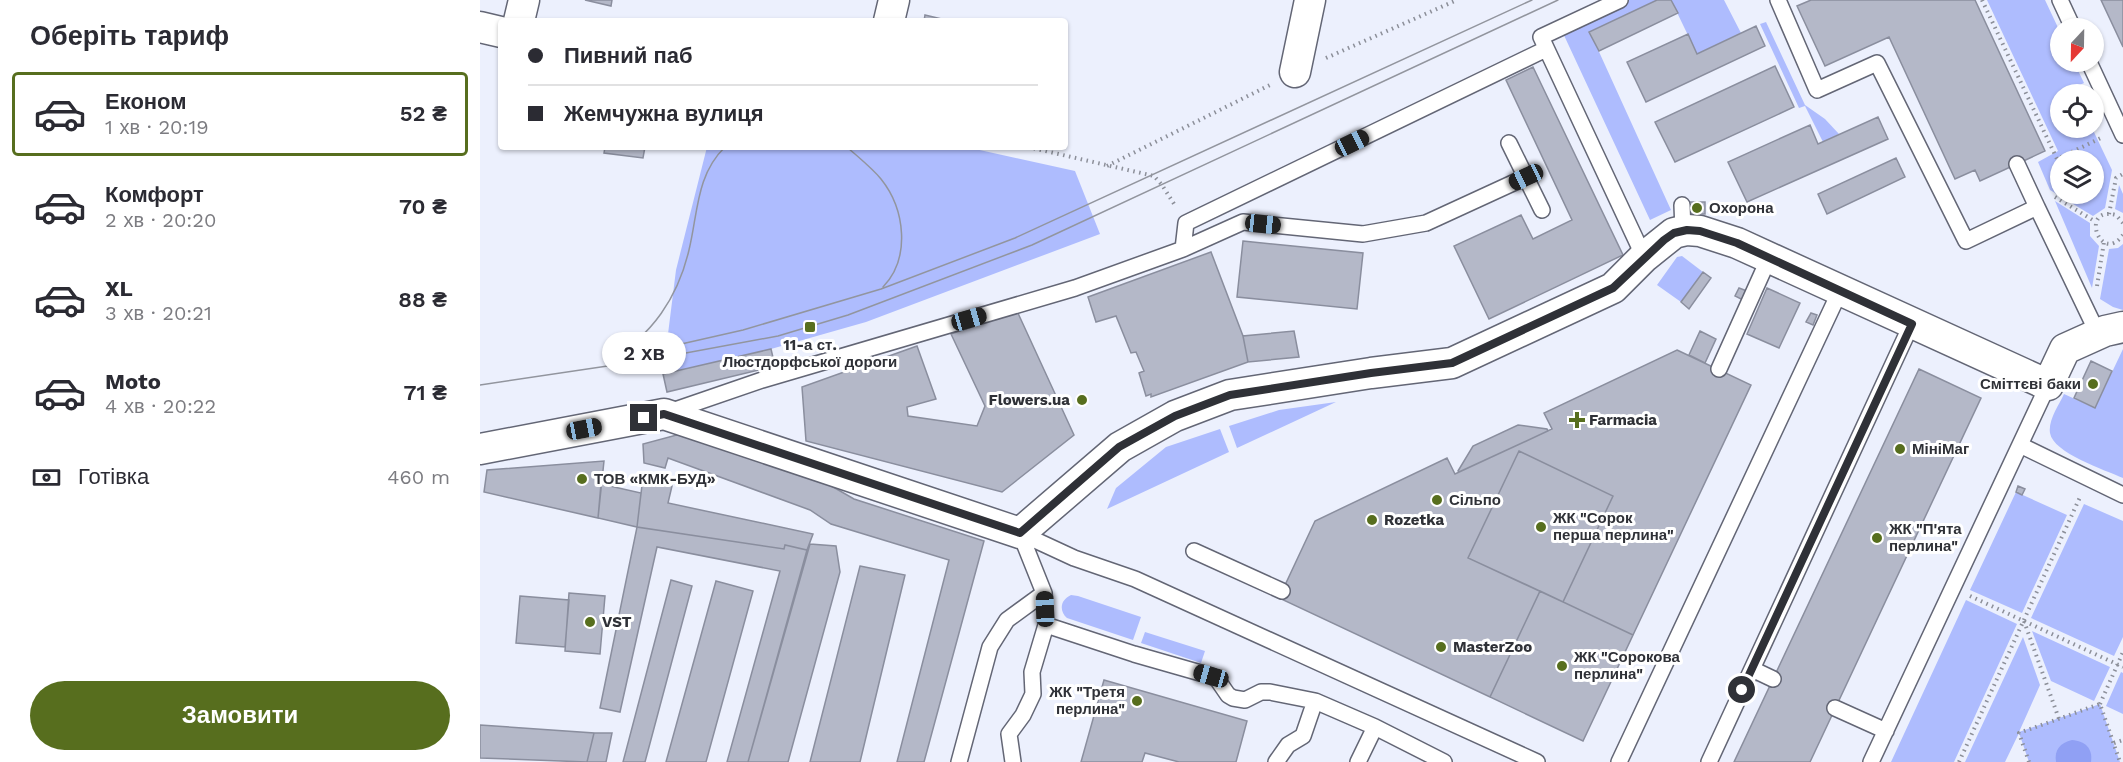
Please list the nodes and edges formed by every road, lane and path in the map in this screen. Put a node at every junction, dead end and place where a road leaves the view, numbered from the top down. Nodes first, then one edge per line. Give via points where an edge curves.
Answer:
1 (524, 0) edge
2 (894, 0) edge
3 (1310, 0) edge
4 (1620, 0) edge
5 (1778, 0) edge
6 (1982, 0) edge
7 (2060, 0) edge
8 (520, 18) edge
9 (890, 18) edge
10 (2068, 18) edge
11 (480, 27) edge
12 (498, 31) edge
13 (1543, 50) junction
14 (1295, 72) dead end
15 (2093, 72) edge
16 (2122, 132) edge
17 (1509, 143) dead end
18 (1040, 150) edge
19 (2017, 164) dead end
20 (2123, 174) edge
21 (1526, 177) junction
22 (2036, 205) junction
23 (1542, 210) dead end
24 (2109, 214) junction
25 (2096, 222) junction
26 (1186, 223) junction
27 (2123, 223) edge
28 (2122, 237) edge
29 (2104, 242) junction
30 (1183, 249) junction
31 (1769, 258) junction
32 (1642, 260) junction
33 (1840, 291) junction
34 (2081, 300) junction
35 (1912, 324) junction
36 (2110, 331) edge
37 (1719, 369) dead end
38 (2048, 385) junction
39 (664, 414) junction
40 (2020, 445) junction
41 (480, 449) edge
42 (2089, 479) junction
43 (2123, 495) edge
44 (1020, 533) junction
45 (1194, 551) dead end
46 (1953, 588) junction
47 (1282, 591) dead end
48 (1044, 593) junction
49 (2024, 621) junction
50 (1046, 625) junction
51 (2123, 652) edge
52 (2118, 664) junction
53 (2123, 667) edge
54 (1752, 669) junction
55 (1773, 679) dead end
56 (1315, 700) junction
57 (2100, 704) junction
58 (1835, 708) dead end
59 (2059, 719) junction
60 (1374, 727) junction
61 (1886, 731) junction
62 (2123, 740) edge
63 (2114, 743) junction
64 (959, 762) edge
65 (1013, 762) edge
66 (1276, 762) edge
67 (1358, 762) edge
68 (1444, 762) edge
69 (1537, 762) edge
70 (1619, 762) edge
71 (1709, 762) edge
72 (1872, 762) edge
73 (1959, 762) edge
74 (2029, 762) edge
75 (2120, 762) edge

1 - 8 street
2 - 9 street
3 - 14 street
4 - 13 lane via 1541,37
5 - 22 lane via 1817,90 1877,63 1966,241
6 - 16 path via 2057,159
7 - 10 lane
11 - 12 street
13 - 26 lane
13 - 32 lane
15 - 16 lane
17 - 21 lane
18 - 26 path via 1154,176
19 - 22 lane
20 - 24 path via 2116,178
21 - 23 lane
21 - 30 lane via 1426,224 1363,234 1243,222
22 - 25 path via 2052,195
22 - 34 lane
24 - 25 path
24 - 27 path
25 - 29 path via 2096,233
26 - 30 lane
28 - 29 path via 2116,242
29 - 34 path via 2096,293
30 - 39 lane via 1075,288 796,370
31 - 32 street via 1700,231 1682,218 1674,233
31 - 33 street
31 - 37 lane
32 - 44 street via 1613,288 1452,363 1230,395 1175,416 1119,447
33 - 35 street
33 - 70 lane
34 - 36 lane
35 - 38 street
35 - 54 lane
36 - 38 street via 2065,349
38 - 40 lane
39 - 41 street
39 - 44 street
40 - 42 lane
40 - 46 lane
42 - 43 lane
42 - 49 path
44 - 48 lane
44 - 69 lane via 1074,558 1136,579
45 - 47 lane
46 - 49 path
46 - 61 lane
48 - 50 lane
48 - 64 lane via 1007,620 990,647
49 - 52 path
49 - 59 path
49 - 73 path
50 - 56 lane via 1211,676 1228,695 1239,700 1270,692
50 - 65 lane via 1032,672 1033,694 1009,734
51 - 52 path
52 - 53 path
52 - 57 path
54 - 55 lane
54 - 71 lane
56 - 60 lane
56 - 66 lane via 1303,736 1288,745
57 - 59 path
57 - 63 path
58 - 61 lane
59 - 74 path via 2019,733
60 - 67 lane
60 - 68 lane
61 - 72 lane
62 - 63 path
63 - 75 path

